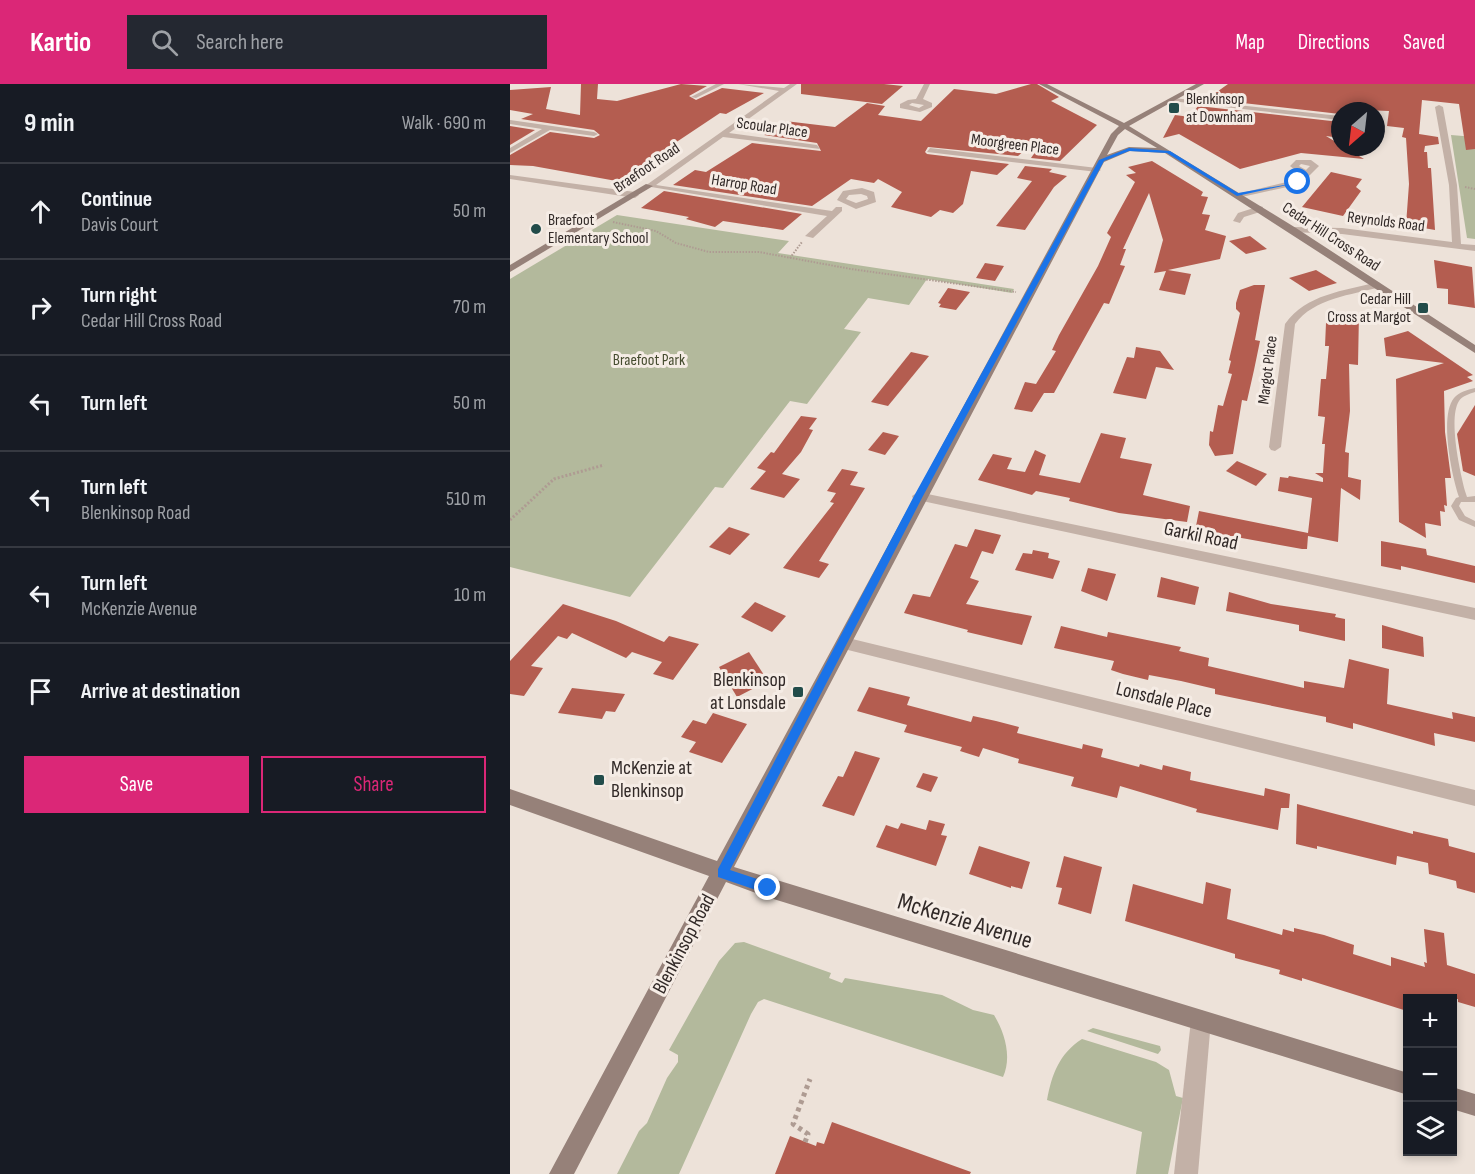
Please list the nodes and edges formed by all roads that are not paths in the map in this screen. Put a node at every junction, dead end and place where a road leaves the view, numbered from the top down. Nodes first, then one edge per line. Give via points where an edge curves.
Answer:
1 (721, 84) edge
2 (741, 84) edge
3 (794, 84) edge
4 (927, 84) edge
5 (1201, 84) edge
6 (1047, 85) edge
7 (787, 90) junction
8 (694, 98) dead end
9 (1173, 100) junction
10 (918, 101) dead end
11 (1439, 107) dead end
12 (1331, 117) edge
13 (510, 122) edge
14 (1125, 125) junction
15 (549, 128) junction
16 (594, 134) dead end
17 (723, 135) junction
18 (817, 147) dead end
19 (930, 150) dead end
20 (510, 151) edge
21 (1168, 152) junction
22 (1100, 165) junction
23 (1307, 175) dead end
24 (510, 177) edge
25 (649, 186) junction
26 (636, 195) junction
27 (1237, 195) junction
28 (847, 204) dead end
29 (1260, 209) junction
30 (834, 214) junction
31 (1237, 221) dead end
32 (1293, 230) junction
33 (810, 236) road end
34 (1457, 246) junction
35 (1475, 248) edge
36 (510, 269) edge
37 (1377, 285) junction
38 (1475, 350) edge
39 (1475, 390) edge
40 (1275, 447) dead end
41 (918, 496) junction
42 (1464, 499) junction
43 (1475, 499) edge
44 (1475, 524) edge
45 (1475, 614) edge
46 (844, 643) junction
47 (510, 797) edge
48 (1475, 798) edge
49 (722, 873) junction
50 (1201, 1020) junction
51 (1403, 1083) edge
52 (1457, 1100) edge
53 (1475, 1106) edge
54 (561, 1174) edge
55 (1186, 1174) edge

1 - 8 street
2 - 7 street
3 - 7 street, Braefoot Road
4 - 10 street
5 - 9 street, Blenkinsop Road
6 - 14 street, Cedar Hill Cross Road
7 - 17 street, Braefoot Road
9 - 12 street
9 - 14 street, Blenkinsop Road
11 - 34 street
13 - 15 street
14 - 21 street, Cedar Hill Cross Road
14 - 22 street, Blenkinsop Road via 1115,134
15 - 16 street
15 - 20 street
17 - 18 street, Scoular Place
17 - 25 street, Braefoot Road
19 - 22 street, Moorgreen Place
21 - 22 street via 1129,149
21 - 27 street, Cedar Hill Cross Road
22 - 41 street, Blenkinsop Road
23 - 27 street via 1298,182
24 - 26 street
25 - 26 street, Braefoot Road
25 - 30 street, Harrop Road
26 - 36 street, Braefoot Road
27 - 29 street, Cedar Hill Cross Road
28 - 30 street
29 - 31 street via 1241,215
29 - 32 street, Cedar Hill Cross Road
30 - 33 street
32 - 34 street, Reynolds Road via 1342,231
32 - 37 street, Cedar Hill Cross Road
34 - 35 street, Reynolds Road
37 - 38 street, Cedar Hill Cross Road
37 - 40 street, Margot Place via 1315,304 1295,315 1290,324
39 - 42 lane via 1462,394 1452,408 1457,484
41 - 45 street, Garkil Road
41 - 46 street, Blenkinsop Road
42 - 43 lane
42 - 44 lane via 1456,503 1455,510
46 - 48 street, Lonsdale Place
46 - 49 street, Blenkinsop Road
47 - 49 street, McKenzie Avenue
49 - 50 street, McKenzie Avenue
49 - 54 street, Blenkinsop Road
50 - 51 street, McKenzie Avenue
50 - 55 street
52 - 53 street

